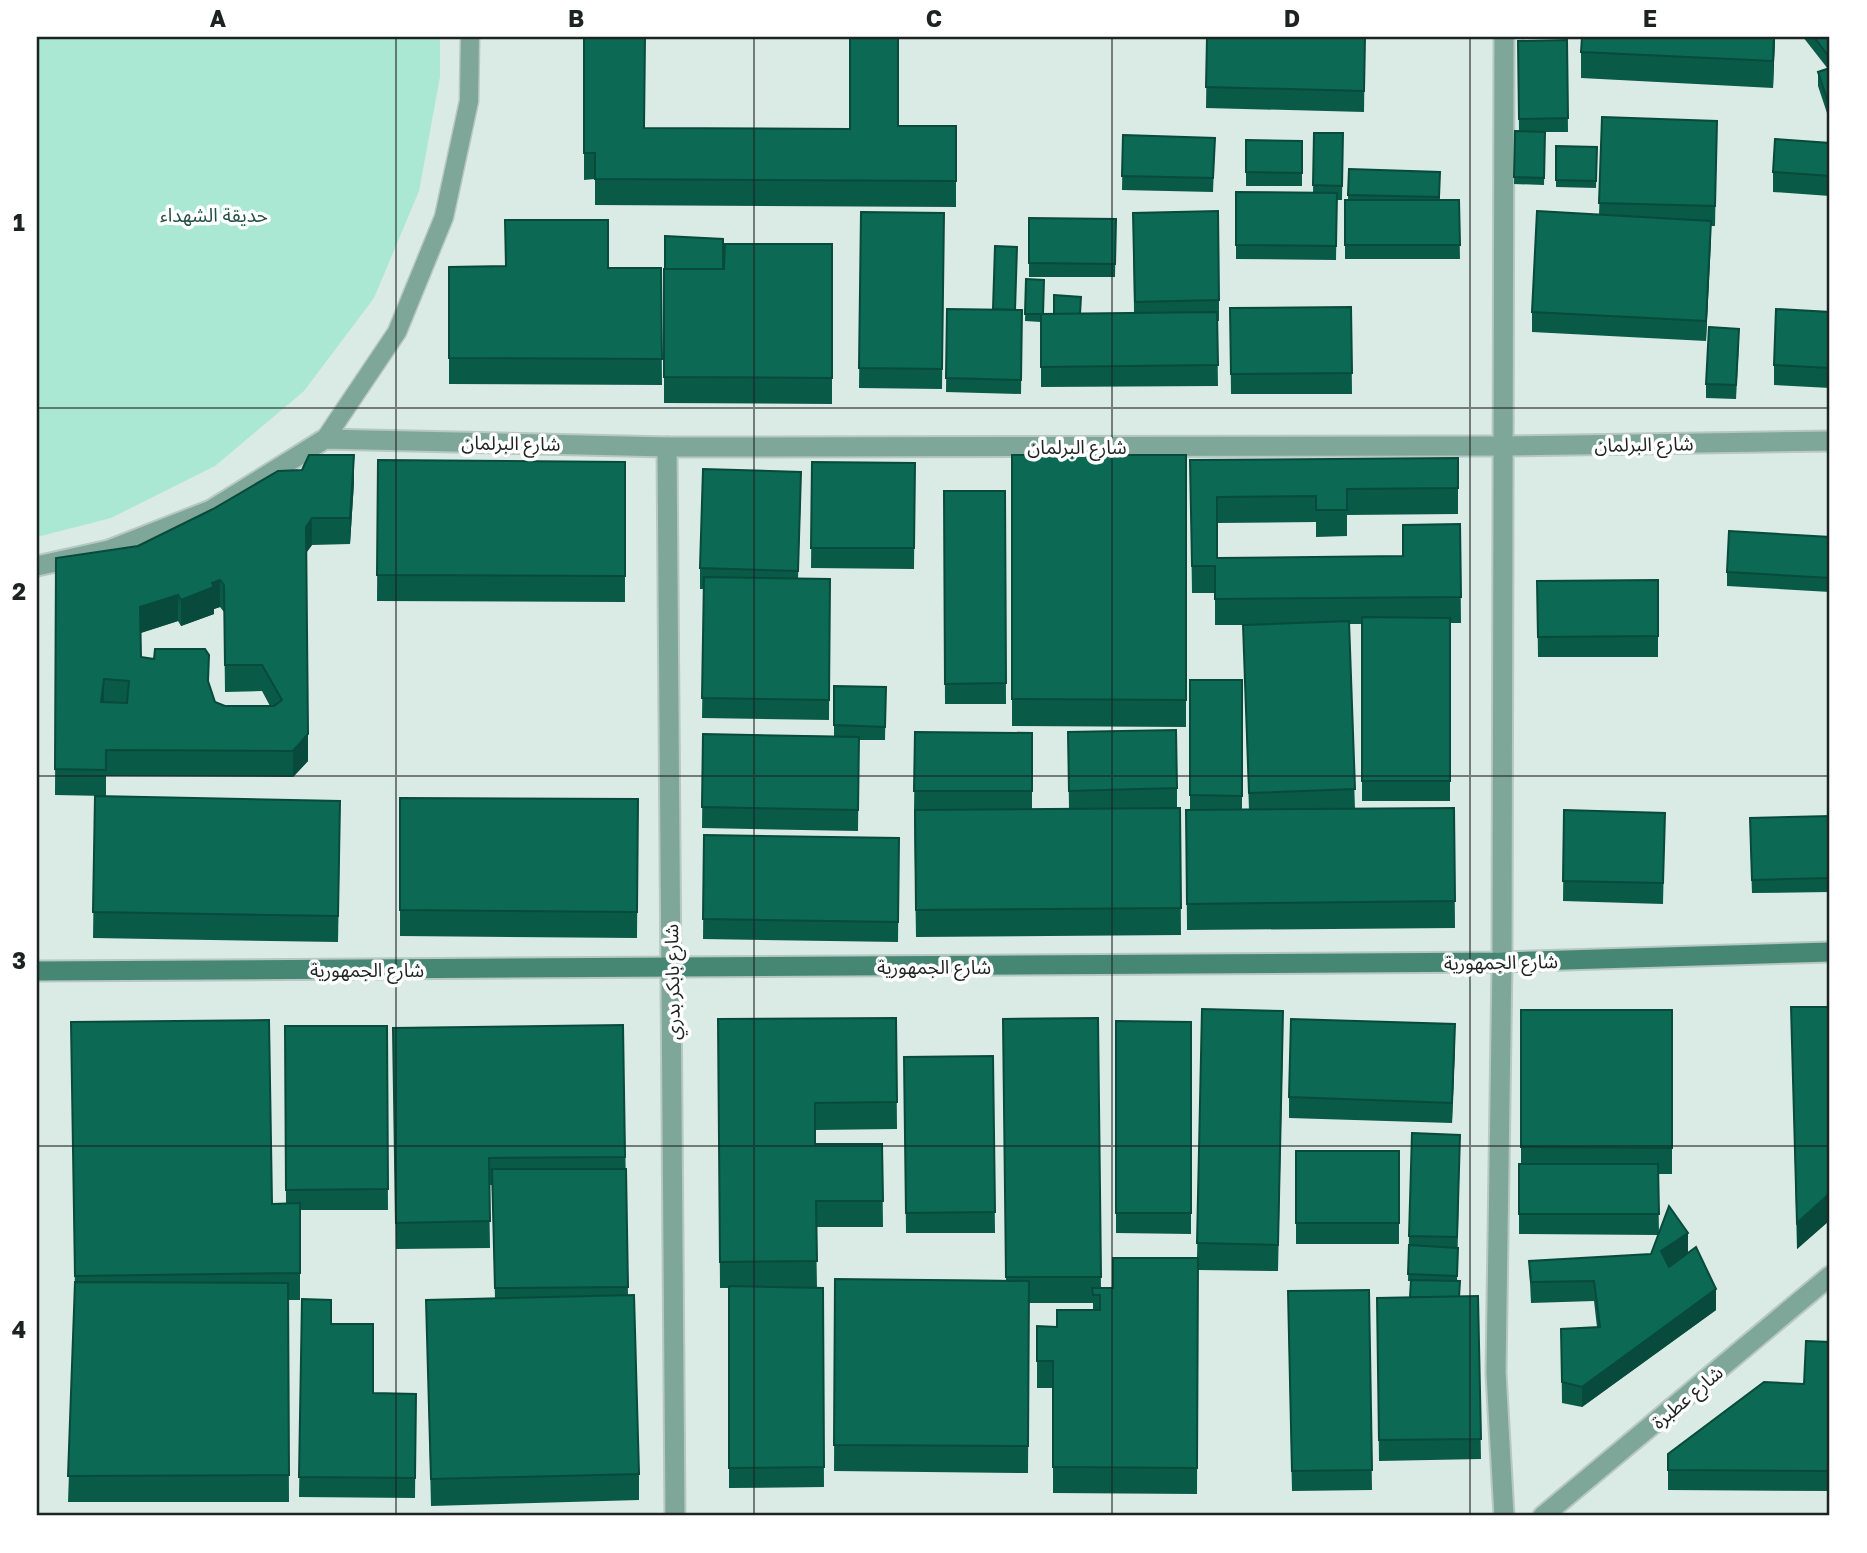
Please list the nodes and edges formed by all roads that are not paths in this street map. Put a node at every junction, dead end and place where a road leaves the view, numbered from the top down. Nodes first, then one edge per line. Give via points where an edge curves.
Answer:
1 (470, 37) edge
2 (1504, 37) edge
3 (325, 439) junction
4 (1830, 441) edge
5 (1502, 446) junction
6 (667, 447) junction
7 (37, 566) edge
8 (1830, 952) edge
9 (1502, 962) junction
10 (671, 969) junction
11 (37, 971) edge
12 (1830, 1276) edge
13 (675, 1516) edge
14 (1504, 1516) edge
15 (1543, 1516) edge

1 - 3 lane via 469,101 444,217 397,332
2 - 5 street
3 - 6 street, شارع البرلمان
3 - 7 street via 211,510 109,550
4 - 5 street, شارع البرلمان
5 - 6 street, شارع البرلمان
5 - 9 street
6 - 10 street, شارع بابكر بدري
8 - 9 main road, شارع الجمهورية
9 - 10 main road, شارع الجمهورية
9 - 14 street via 1496,1373
10 - 11 main road, شارع الجمهورية
10 - 13 street, شارع بابكر بدري
12 - 15 street, شارع عطبرة

